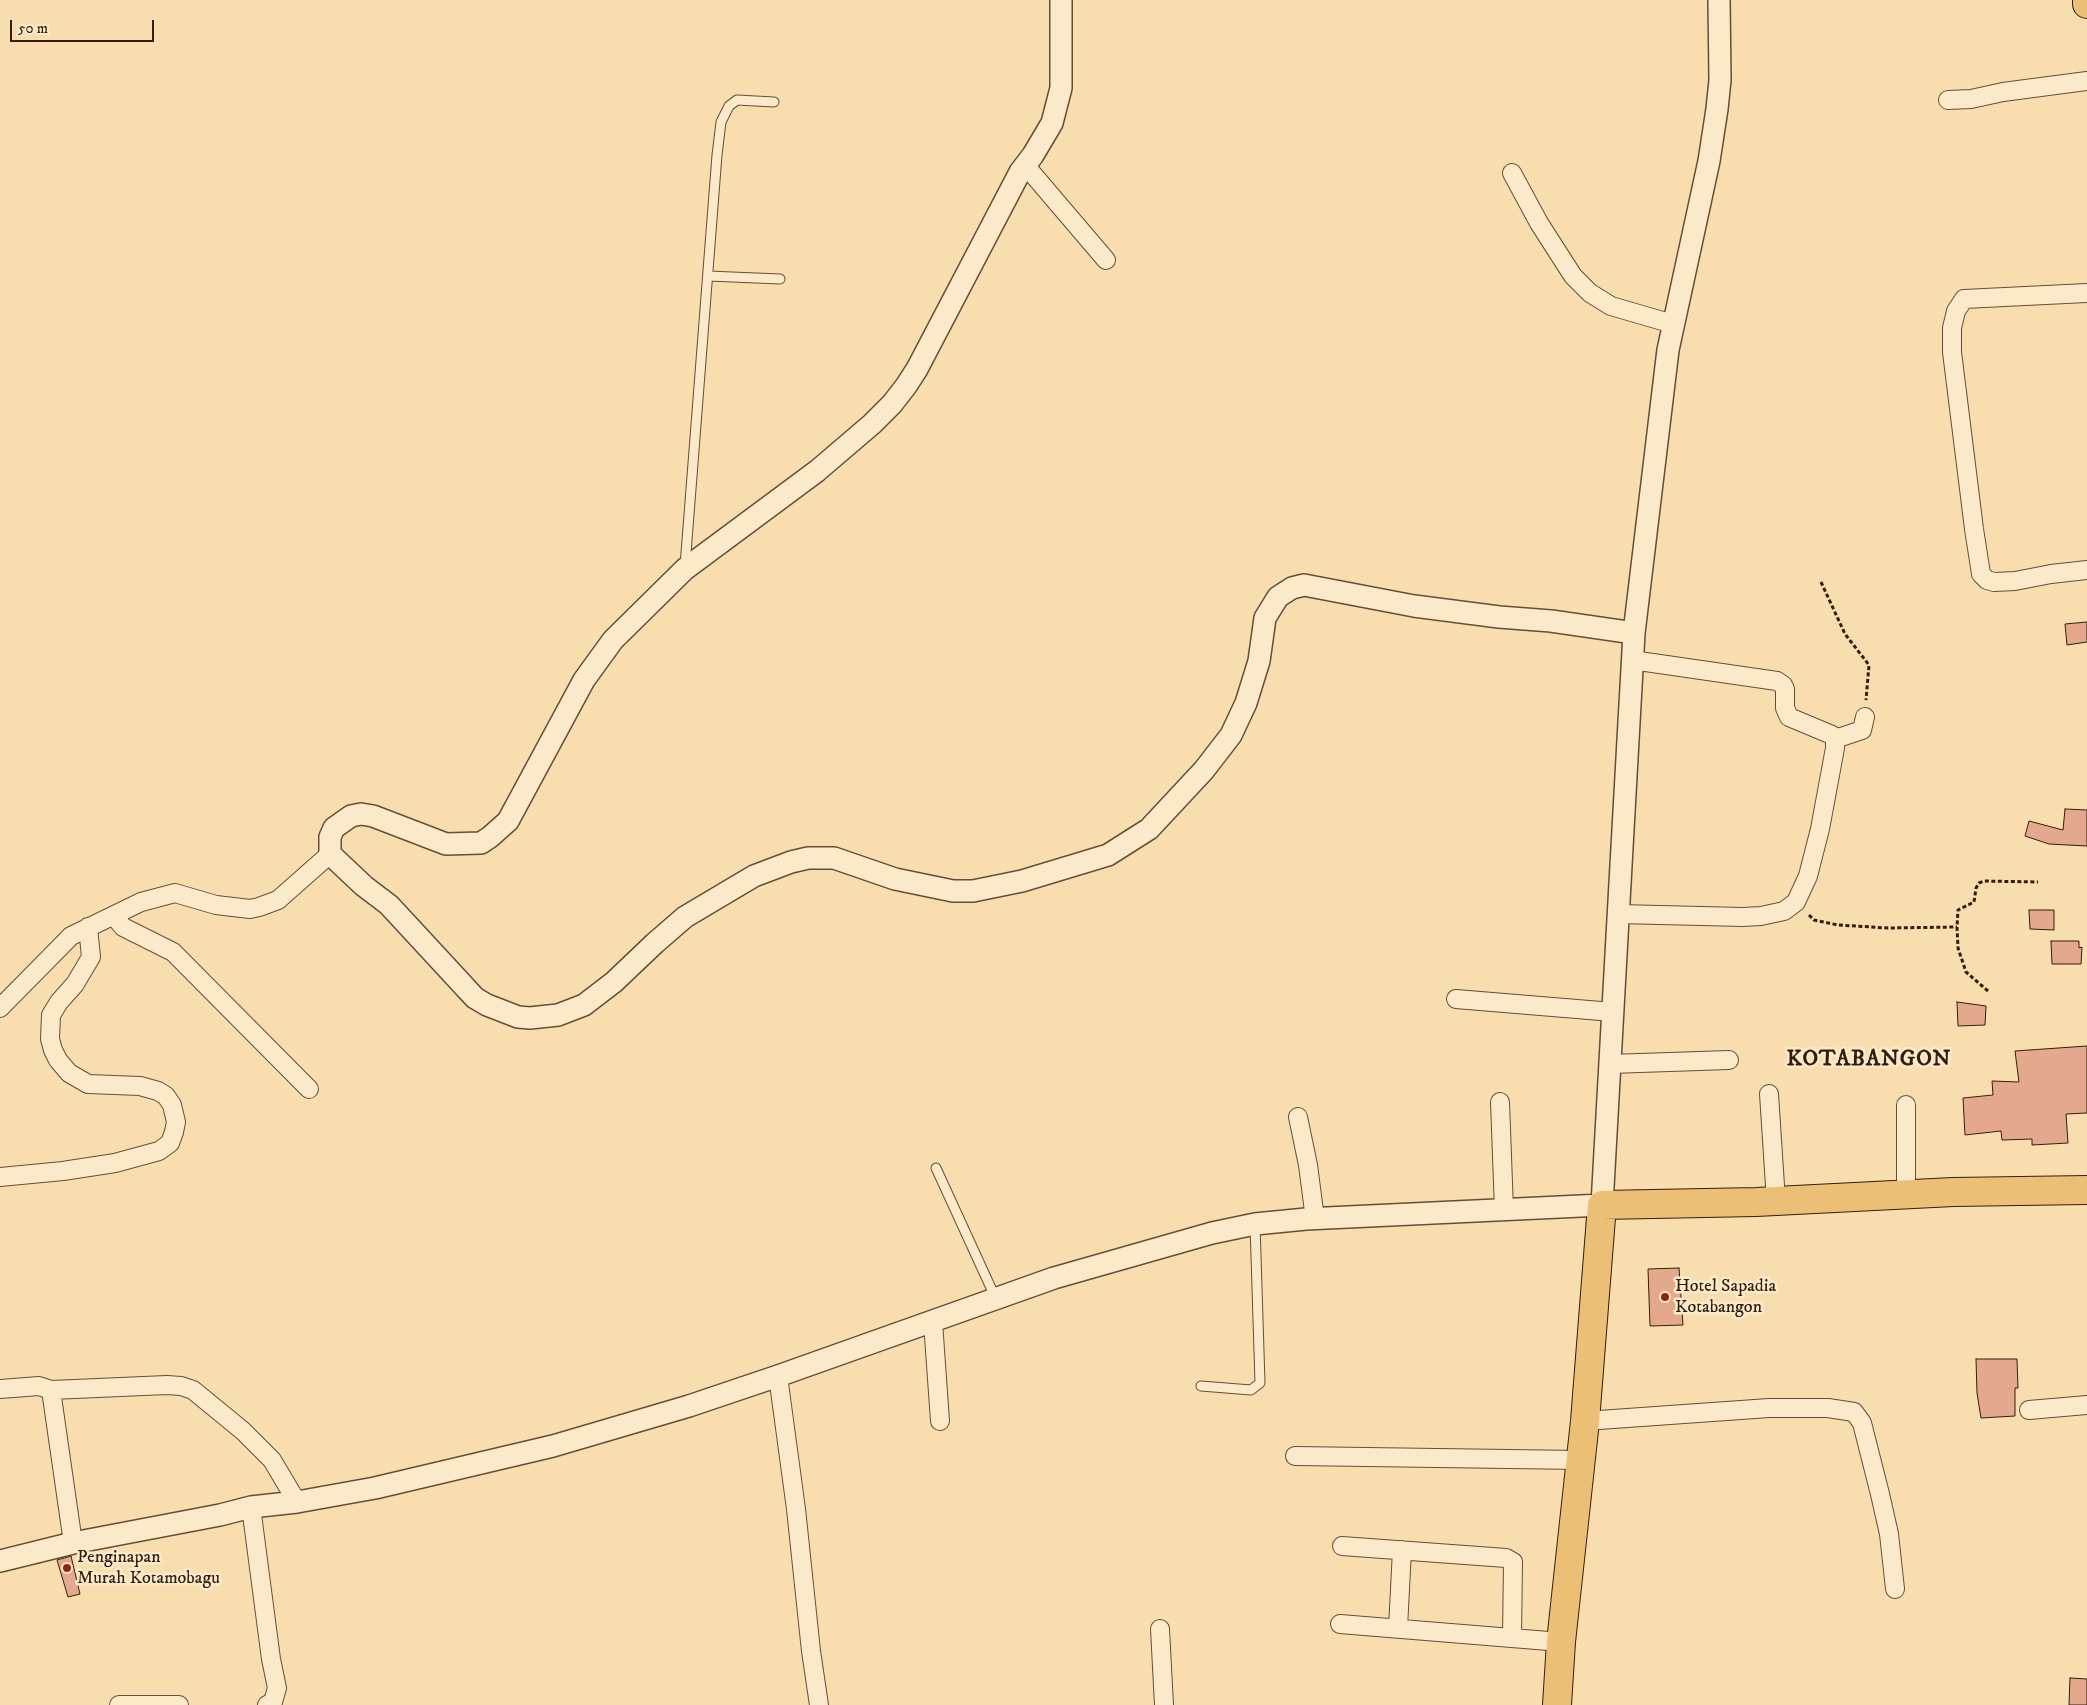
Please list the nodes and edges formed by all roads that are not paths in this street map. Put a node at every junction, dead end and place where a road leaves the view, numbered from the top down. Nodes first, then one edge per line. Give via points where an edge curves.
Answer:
1 (1061, 0) edge
2 (1719, 0) edge
3 (2087, 0) edge
4 (2087, 4) edge
5 (2087, 80) edge
6 (1948, 100) dead end
7 (774, 102) dead end
8 (1025, 165) junction
9 (1512, 173) dead end
10 (1106, 260) dead end
11 (708, 276) junction
12 (780, 279) dead end
13 (2087, 293) edge
14 (1673, 324) junction
15 (685, 569) junction
16 (2087, 570) edge
17 (1634, 632) junction
18 (1632, 660) junction
19 (1866, 717) road end
20 (1835, 739) junction
21 (330, 854) junction
22 (1618, 914) junction
23 (114, 916) junction
24 (88, 927) junction
25 (1456, 999) dead end
26 (0, 1008) edge
27 (1613, 1012) junction
28 (1729, 1060) dead end
29 (1610, 1064) junction
30 (309, 1089) dead end
31 (1769, 1094) dead end
32 (1500, 1102) dead end
33 (1906, 1105) dead end
34 (1298, 1117) dead end
35 (936, 1168) dead end
36 (0, 1177) edge
37 (2087, 1190) edge
38 (1906, 1195) junction
39 (1776, 1200) junction
40 (1602, 1205) junction
41 (1504, 1210) junction
42 (1314, 1219) junction
43 (1255, 1224) junction
44 (996, 1299) junction
45 (933, 1322) junction
46 (778, 1376) junction
47 (1201, 1386) dead end
48 (0, 1389) edge
49 (51, 1390) junction
50 (2087, 1405) edge
51 (2029, 1410) dead end
52 (940, 1421) dead end
53 (1585, 1421) junction
54 (1295, 1456) dead end
55 (1580, 1460) junction
56 (297, 1502) junction
57 (251, 1507) junction
58 (72, 1543) junction
59 (1342, 1546) dead end
60 (1402, 1550) junction
61 (0, 1561) edge
62 (1895, 1589) dead end
63 (1340, 1624) dead end
64 (1398, 1628) junction
65 (1160, 1629) dead end
66 (1512, 1638) junction
67 (1561, 1642) junction
68 (119, 1705) edge
69 (179, 1705) edge
70 (267, 1705) edge
71 (819, 1705) edge
72 (1164, 1705) edge
73 (1557, 1705) edge

1 - 8 street via 1058,105 1052,123
2 - 14 street via 1720,80 1714,131
3 - 4 highway
5 - 6 street
7 - 11 lane via 737,100 729,106 721,122
8 - 10 street
8 - 15 street via 925,355 892,404 816,471
9 - 14 street via 1544,231 1574,276 1590,293 1611,306
11 - 12 lane
11 - 15 lane
13 - 16 street via 1964,299 1956,311 1952,328 1952,352 1981,574 1994,582
14 - 17 street via 1651,477
15 - 21 street via 613,640 584,680 508,821 490,837 481,842 446,844 361,814 351,816 334,828 330,837
17 - 18 street
17 - 21 street via 1414,606 1304,585 1292,588 1278,597 1265,618 1259,661 1246,703 1231,735 1165,813 1128,844 1100,857 1022,881 973,891 953,892 895,879 834,858 791,862 754,876 685,917 584,1006 545,1017 518,1017 475,998 389,905
18 - 20 street via 1777,681 1785,690 1785,708 1789,717 1825,731
18 - 22 street
19 - 20 street via 1862,730
20 - 22 street via 1817,842 1808,876 1796,902 1784,911 1752,917
21 - 23 street via 278,900 259,907 216,905 175,893 141,902
22 - 27 street
23 - 24 street
23 - 30 street via 123,927 173,952
24 - 26 street via 71,936
24 - 36 street via 91,957 76,984 51,1015 53,1050 69,1073 88,1084 140,1086 166,1096 176,1122 174,1132 170,1143 159,1151 115,1164
25 - 27 street
27 - 29 street
28 - 29 street
29 - 40 street
31 - 39 street
32 - 41 street
33 - 38 street
34 - 42 street via 1308,1164
35 - 44 lane
37 - 38 highway
38 - 39 highway
39 - 40 highway
40 - 41 street
40 - 53 highway
41 - 42 street
42 - 43 street
43 - 44 street via 1122,1257
43 - 47 lane via 1260,1384 1251,1390
44 - 45 street
45 - 46 street
45 - 52 street
46 - 56 street via 553,1446 419,1478
46 - 71 street
48 - 49 street via 40,1386
49 - 56 street via 167,1385 193,1390 272,1460
49 - 58 street
50 - 51 street
53 - 55 highway
53 - 62 street via 1770,1408 1828,1408 1854,1412 1862,1423 1880,1494 1889,1534
54 - 55 street
55 - 67 highway
56 - 57 street
57 - 58 street
57 - 70 street via 277,1688 273,1702
58 - 61 street
59 - 60 street
60 - 64 street
60 - 66 street via 1506,1558 1513,1562
63 - 64 street
64 - 66 street
65 - 72 street
66 - 67 street
67 - 73 highway
68 - 69 street

